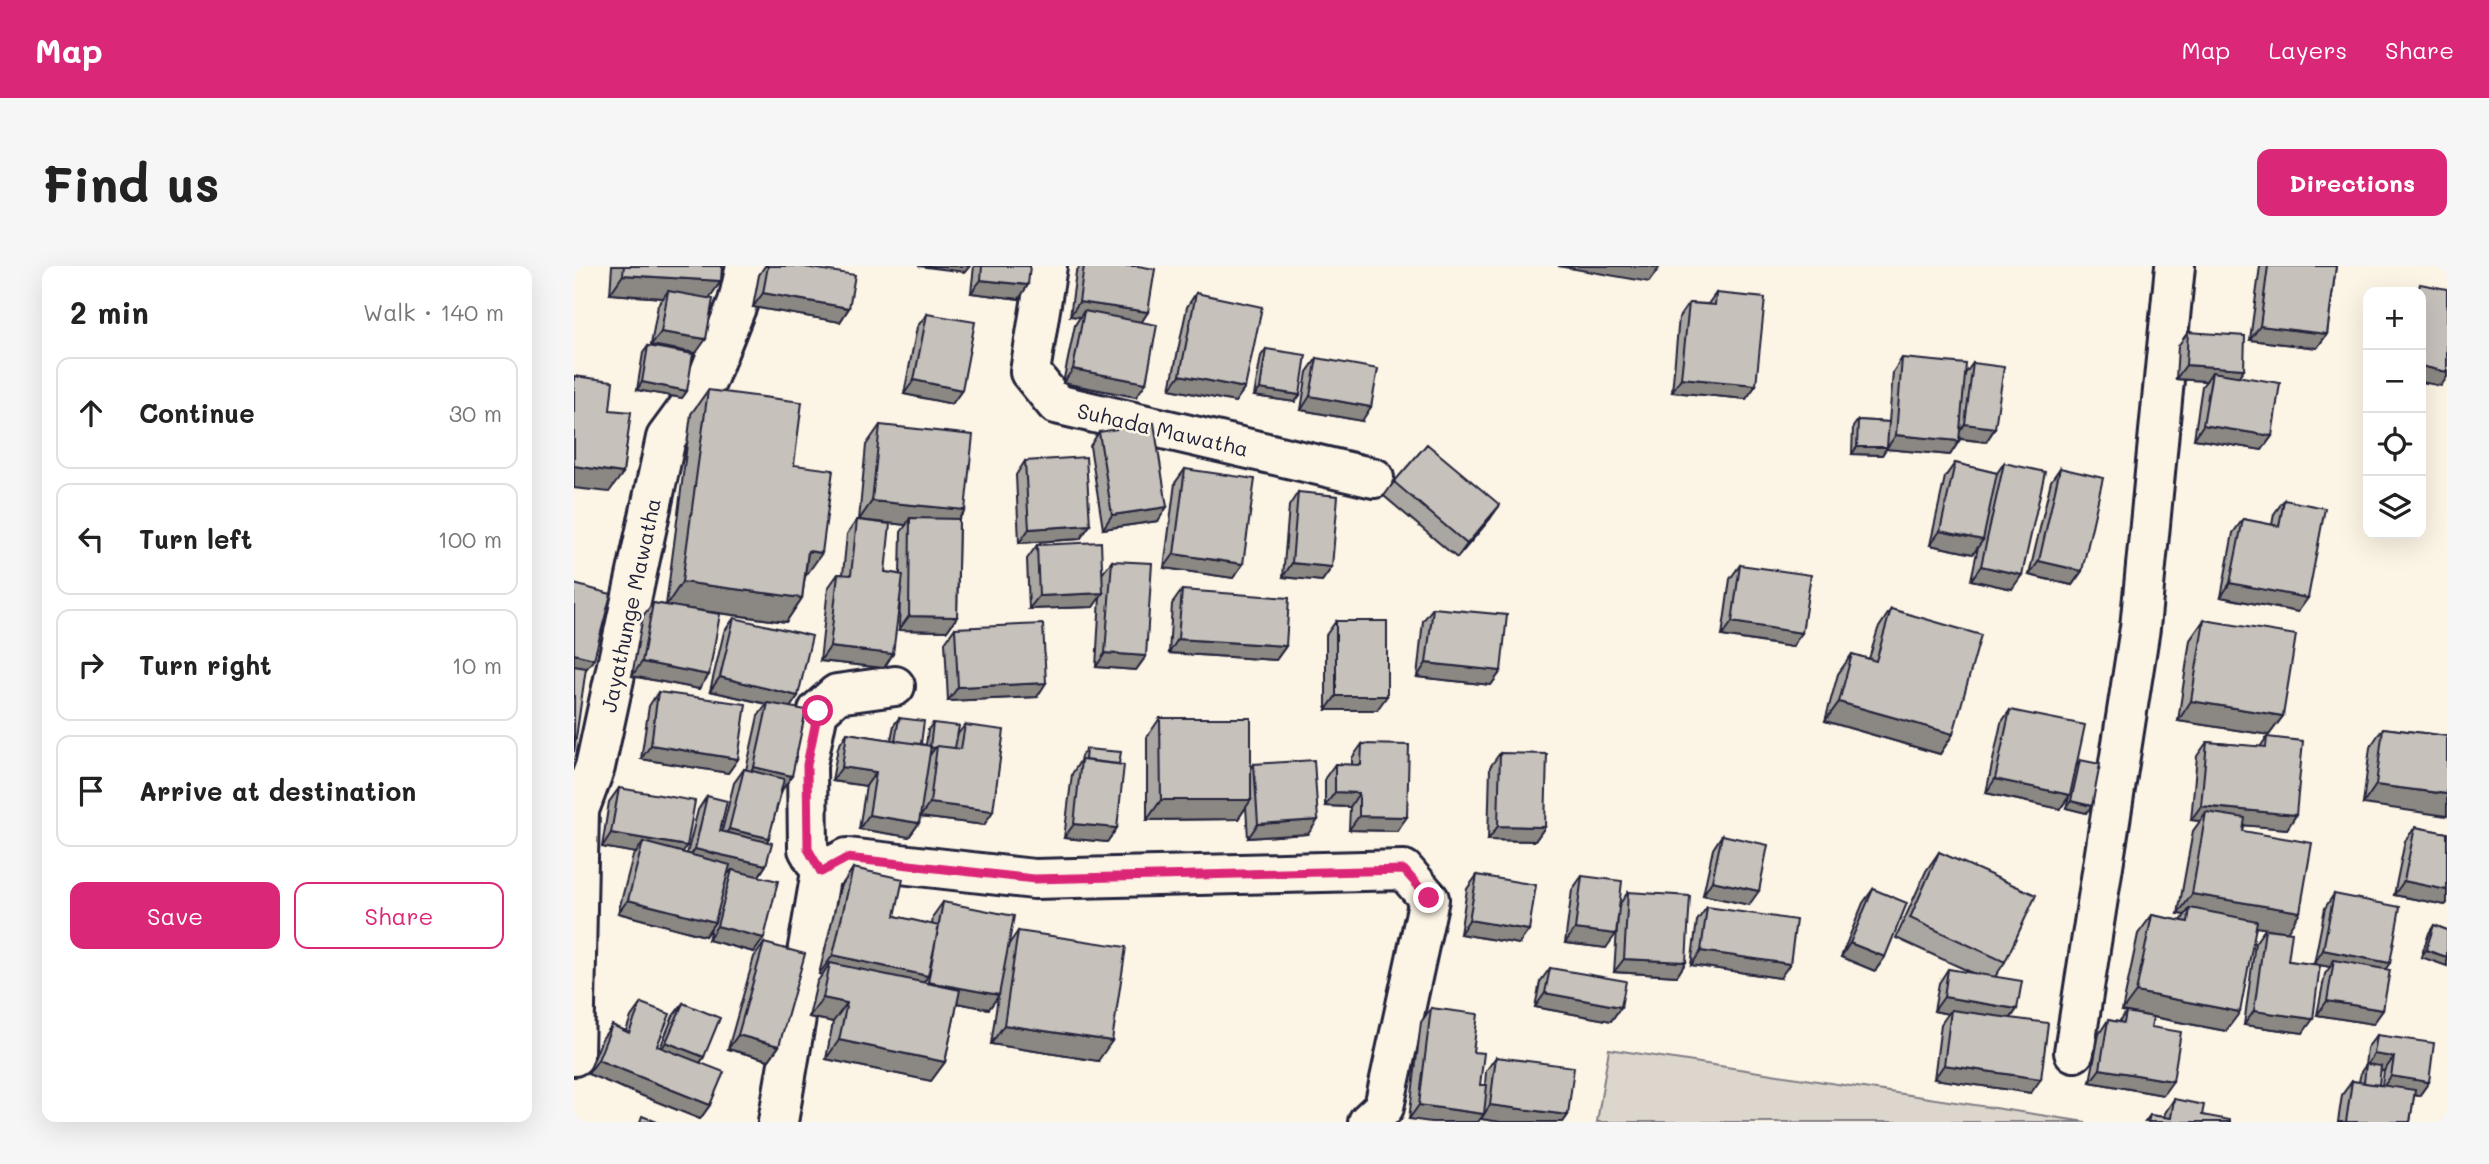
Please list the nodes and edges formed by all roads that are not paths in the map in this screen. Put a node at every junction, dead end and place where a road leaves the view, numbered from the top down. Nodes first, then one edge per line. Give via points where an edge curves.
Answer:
1 (746, 266) edge
2 (1047, 266) edge
3 (2175, 266) edge
4 (1374, 478) dead end
5 (895, 686) dead end
6 (577, 811) edge
7 (821, 872) junction
8 (2074, 1052) dead end
9 (574, 1056) edge
10 (1376, 1115) edge
11 (778, 1122) edge

1 - 6 street, Jayathunge Mawatha via 738,302 705,386 666,438 595,767
2 - 4 street, Suhada Mawatha via 1030,372 1056,404
3 - 8 street via 2140,628
5 - 7 street via 837,694 818,711 807,765 808,849
6 - 9 street, Jayathunge Mawatha
7 - 10 street via 847,858 1034,879 1404,870 1429,898
7 - 11 street

